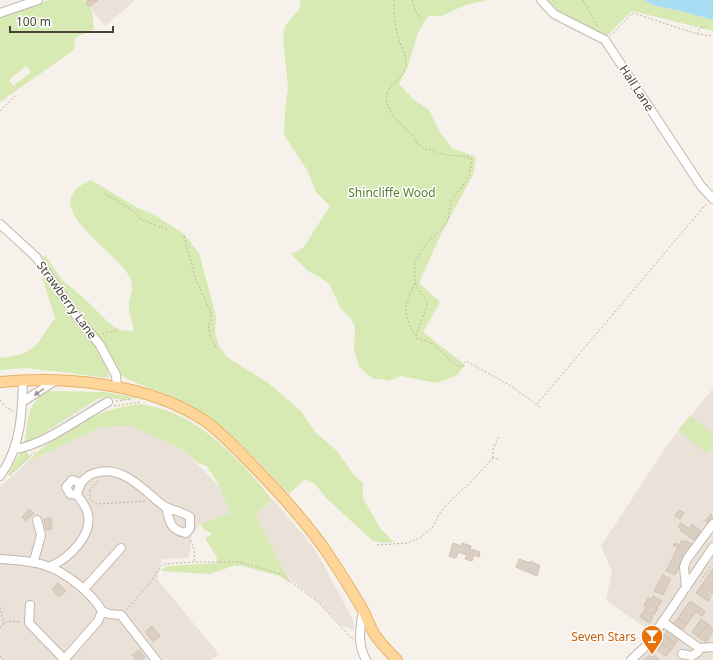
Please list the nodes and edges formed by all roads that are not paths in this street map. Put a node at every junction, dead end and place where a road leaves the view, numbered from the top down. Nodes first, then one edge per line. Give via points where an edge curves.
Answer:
1 (38, 0) edge
2 (541, 0) edge
3 (0, 13) edge
4 (712, 198) edge
5 (0, 224) edge
6 (23, 380) junction
7 (54, 381) junction
8 (0, 382) edge
9 (117, 387) junction
10 (22, 402) junction
11 (108, 402) road end
12 (15, 449) junction
13 (0, 476) edge
14 (81, 483) junction
15 (77, 496) junction
16 (166, 507) dead end
17 (37, 520) dead end
18 (713, 525) edge
19 (713, 547) edge
20 (121, 548) dead end
21 (694, 548) junction
22 (0, 559) edge
23 (705, 559) junction
24 (34, 561) junction
25 (51, 566) junction
26 (686, 588) junction
27 (84, 589) junction
28 (30, 605) dead end
29 (363, 610) junction
30 (102, 611) junction
31 (663, 622) junction
32 (713, 647) edge
33 (699, 648) junction
34 (682, 654) dead end
35 (64, 660) edge
36 (156, 660) edge
37 (366, 660) edge
38 (397, 660) edge
39 (631, 660) edge

1 - 3 street
2 - 4 street, Hall Lane via 554,14 605,40 701,186
5 - 9 street, Strawberry Lane via 36,257 95,340 116,375
6 - 7 main road
6 - 8 main road
6 - 10 street
7 - 9 main road
7 -> 10 street
9 - 29 main road via 163,400 193,413 226,439 293,507 328,554
10 - 12 street
11 - 12 street via 50,435
12 - 13 street
14 - 15 street
14 - 15 street via 72,480 66,487 70,494
14 - 16 street via 90,474 107,470 126,477
15 - 25 street via 87,510 86,529 79,544 70,554
17 - 24 street via 41,535
18 - 21 street
19 - 23 street
20 - 27 street
21 - 23 street
21 - 26 street via 684,567
22 - 24 street
23 - 26 street
24 - 25 street
25 - 27 street
26 - 31 street
27 - 30 street
28 - 35 street via 30,623
29 - 37 street via 360,649
29 - 38 main road via 375,635
30 - 35 street via 98,621
30 - 36 street via 121,615
31 - 33 street
31 - 39 street via 647,645
32 - 33 street
33 - 34 street via 692,656

